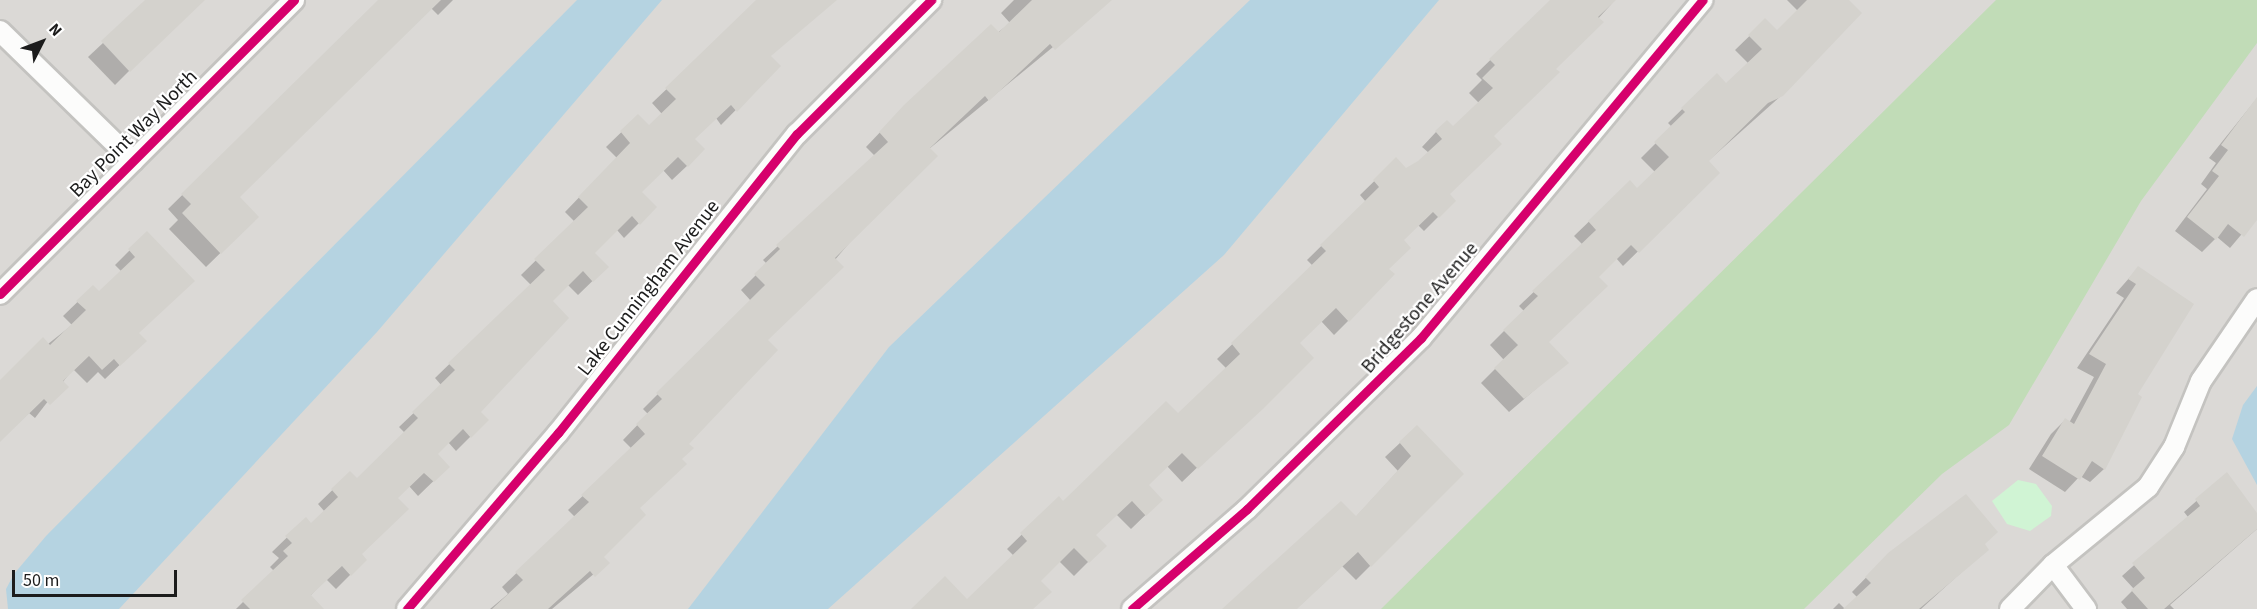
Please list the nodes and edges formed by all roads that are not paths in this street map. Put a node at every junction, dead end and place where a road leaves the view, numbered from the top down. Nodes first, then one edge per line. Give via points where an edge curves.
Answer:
1 (294, 0) edge
2 (931, 0) edge
3 (1703, 0) edge
4 (0, 30) edge
5 (133, 161) junction
6 (0, 294) edge
7 (2257, 299) edge
8 (2053, 565) junction
9 (408, 609) edge
10 (1132, 609) edge
11 (2010, 609) edge
12 (2086, 609) edge

1 - 5 street, Bay Point Way North
2 - 9 street, Lake Cunningham Avenue via 757,181 544,451
3 - 10 street, Bridgestone Avenue via 1413,346 1246,509
4 - 5 street
5 - 6 street, Bay Point Way North
7 - 8 street via 2201,381 2174,447 2148,487
8 - 11 street
8 - 12 street

